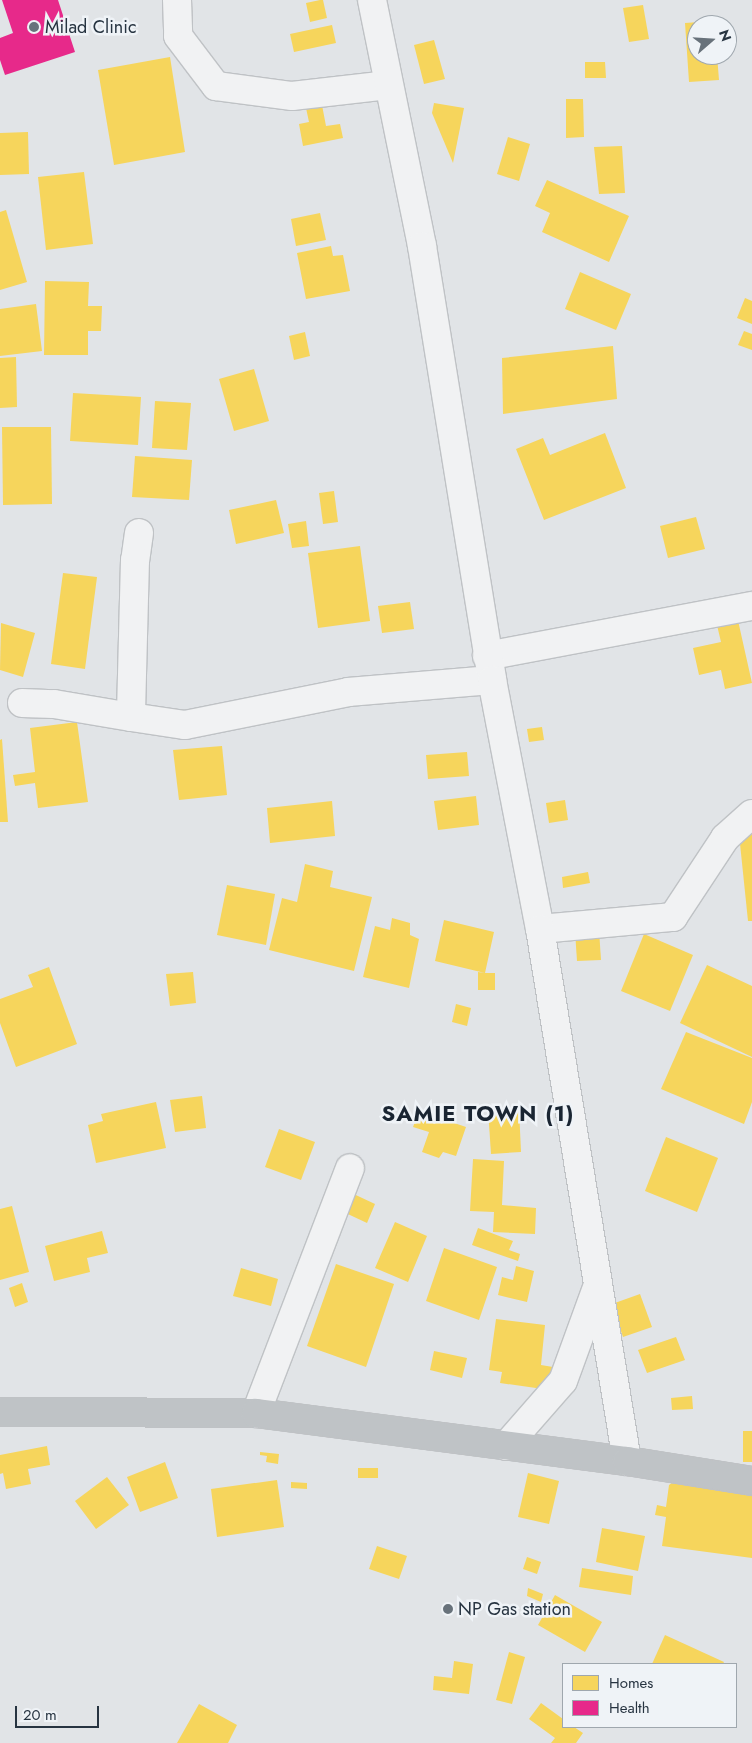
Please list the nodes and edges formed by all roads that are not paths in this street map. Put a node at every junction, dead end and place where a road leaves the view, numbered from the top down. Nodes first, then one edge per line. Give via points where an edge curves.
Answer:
1 (177, 0) edge
2 (372, 0) edge
3 (388, 85) junction
4 (140, 533) dead end
5 (752, 606) edge
6 (490, 668) junction
7 (22, 703) dead end
8 (130, 717) junction
9 (752, 814) edge
10 (540, 929) junction
11 (350, 1168) dead end
12 (598, 1285) junction
13 (0, 1412) edge
14 (256, 1414) junction
15 (506, 1446) junction
16 (627, 1461) junction
17 (752, 1481) edge

1 - 3 street via 178,36 216,86 292,96
2 - 3 street
3 - 6 street via 422,246
4 - 8 street via 136,560
5 - 6 street
6 - 8 street via 185,725
6 - 10 street
7 - 8 street via 54,704
9 - 10 street via 725,838 674,917
10 - 12 street
11 - 14 street
12 - 15 street via 563,1381
12 - 16 street
13 - 14 main road
14 - 15 main road
15 - 16 main road
16 - 17 main road

